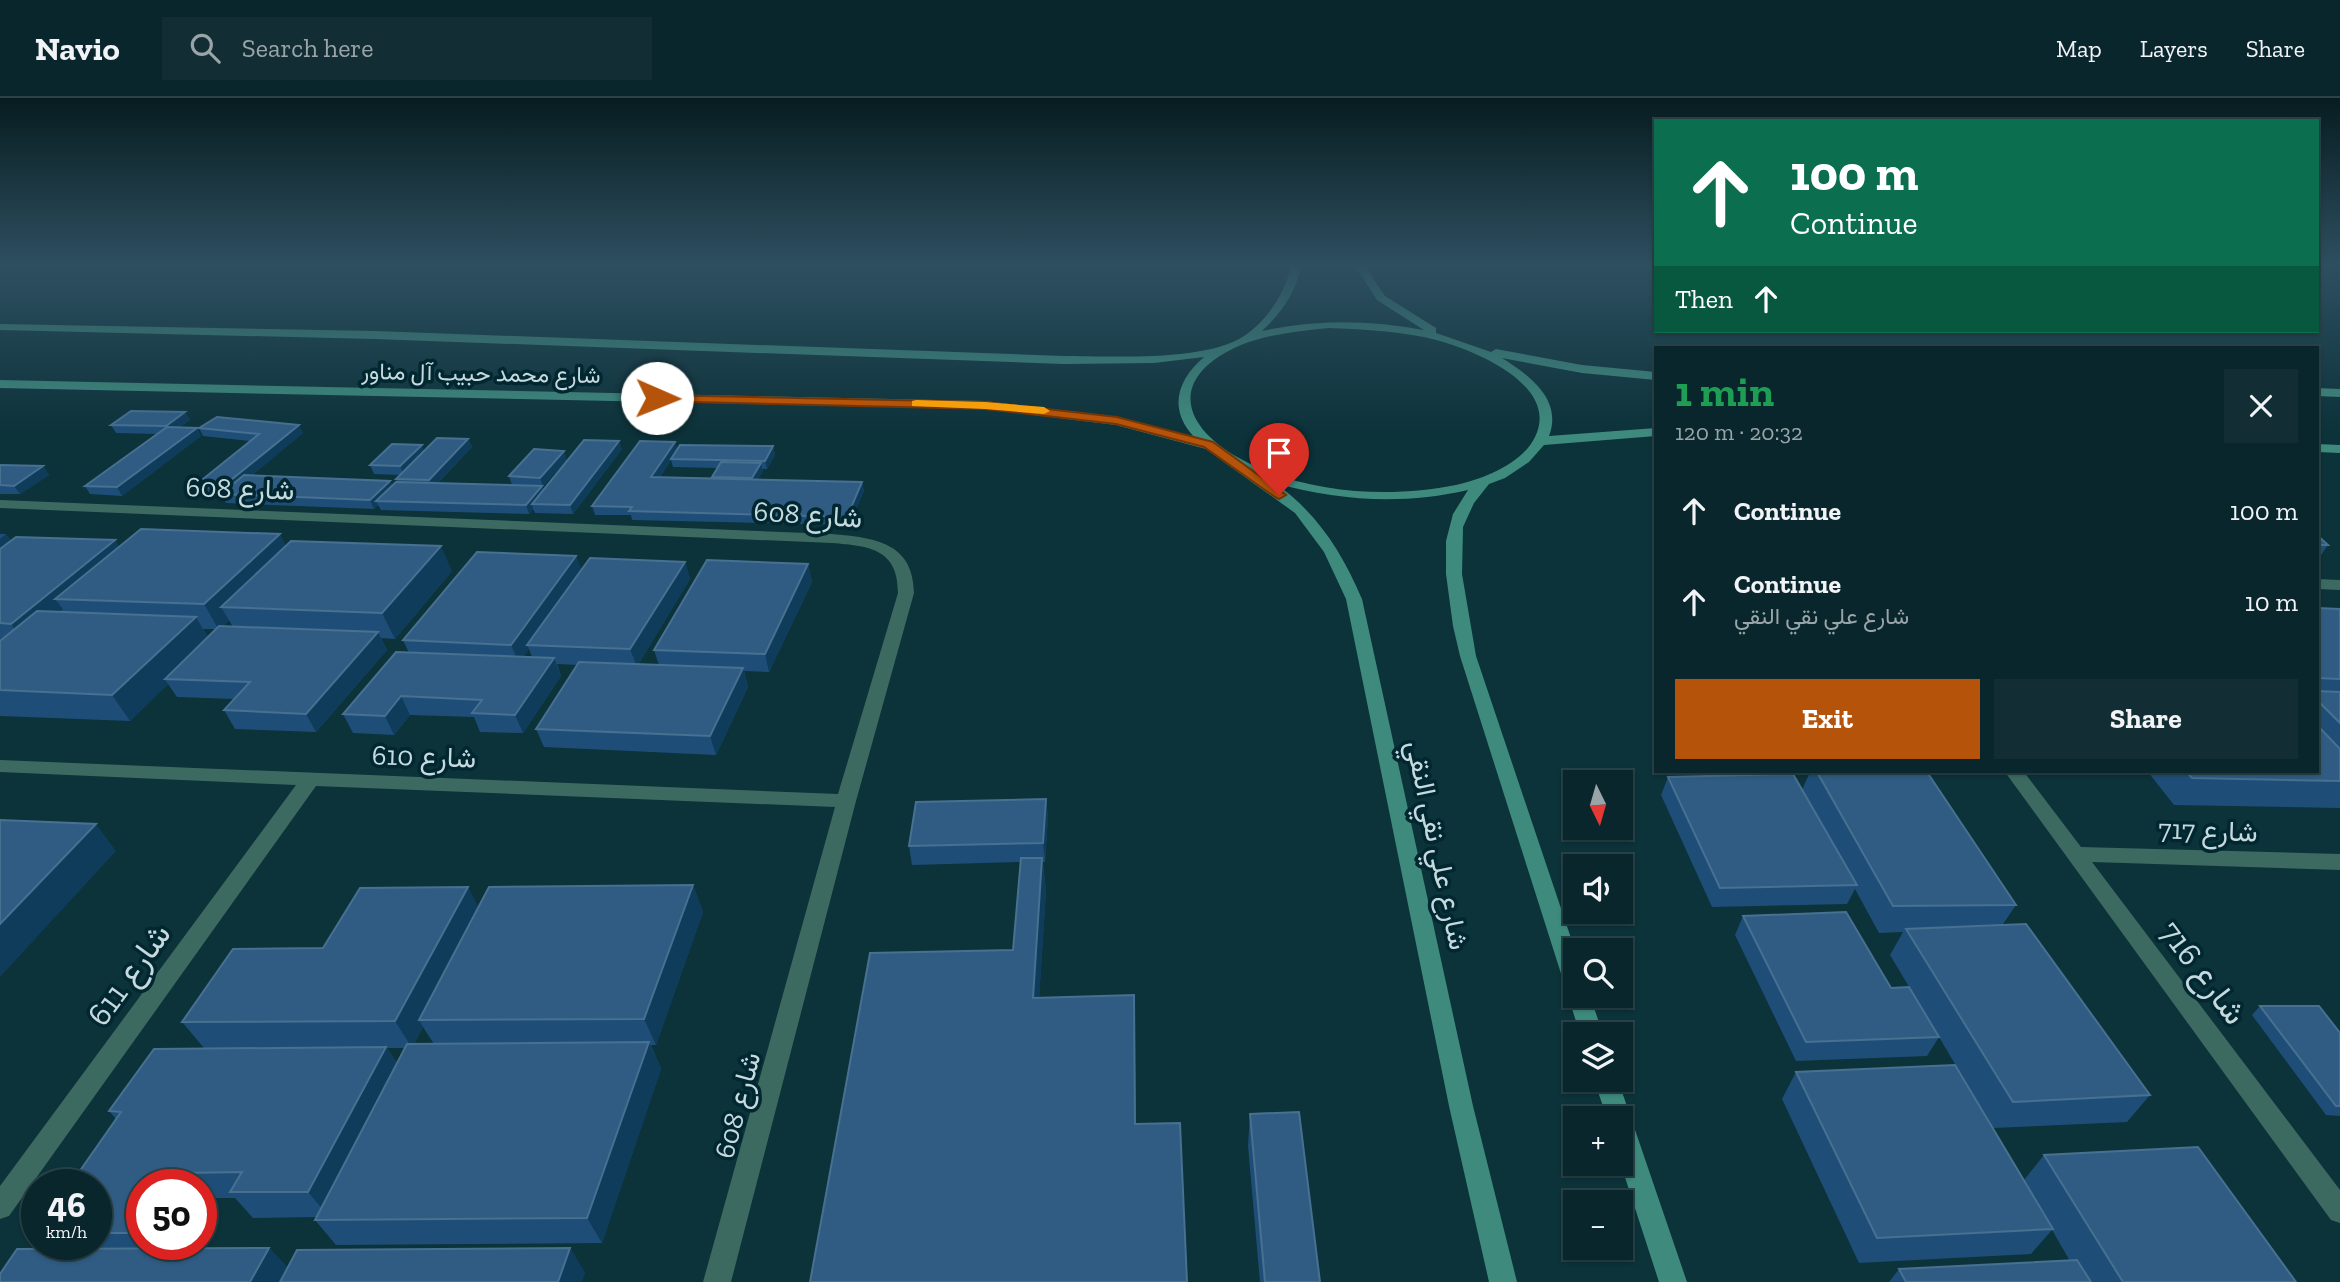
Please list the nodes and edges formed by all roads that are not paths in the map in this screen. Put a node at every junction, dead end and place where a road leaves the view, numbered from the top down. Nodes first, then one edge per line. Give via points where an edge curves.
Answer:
1 (1266, 321) edge
2 (1418, 321) edge
3 (0, 327) edge
4 (1447, 339) junction
5 (1246, 340) junction
6 (1474, 348) junction
7 (1220, 351) junction
8 (1654, 376) edge
9 (0, 384) edge
10 (2319, 392) edge
11 (2340, 393) edge
12 (1654, 432) edge
13 (1541, 441) junction
14 (1208, 445) junction
15 (2319, 448) edge
16 (2340, 449) edge
17 (1238, 464) junction
18 (1485, 480) junction
19 (0, 504) edge
20 (2319, 584) edge
21 (2340, 585) edge
22 (0, 766) edge
23 (2015, 773) edge
24 (310, 780) junction
25 (846, 801) junction
26 (2075, 854) junction
27 (2340, 862) edge
28 (1563, 946) edge
29 (1633, 1160) edge
30 (0, 1207) edge
31 (2340, 1211) edge
32 (717, 1282) edge
33 (1503, 1282) edge
34 (1673, 1282) edge

1 - 5 main road
2 - 4 main road
3 - 7 main road, شارع محمد حبيب آل مناور via 389,335 1063,360 1154,359
4 - 5 main road via 1386,327 1329,325
4 - 6 main road
5 - 7 main road
6 - 8 main road via 1582,369
6 - 13 main road via 1506,364 1534,388 1546,414
7 - 14 main road via 1194,372 1184,390 1186,416
9 - 14 main road, شارع محمد حبيب آل مناور via 985,405 1117,421
10 - 11 main road
12 - 13 main road
13 - 18 main road via 1517,465
14 - 17 main road
15 - 16 main road
17 - 18 main road via 1303,486 1368,495 1437,492
17 - 33 main road, شارع علي نقي النقي via 1300,510 1322,537 1354,599 1461,1106
18 - 28 main road via 1471,495 1455,528 1459,615 1468,656
19 - 25 street, شارع 608 via 817,538 880,547 904,566 908,579
20 - 21 street
22 - 24 street, شارع 610
23 - 26 street, شارع 716
24 - 25 street, شارع 610
24 - 30 street, شارع 611
25 - 32 street, شارع 608
26 - 27 street, شارع 717
26 - 31 street, شارع 716
29 - 34 main road

